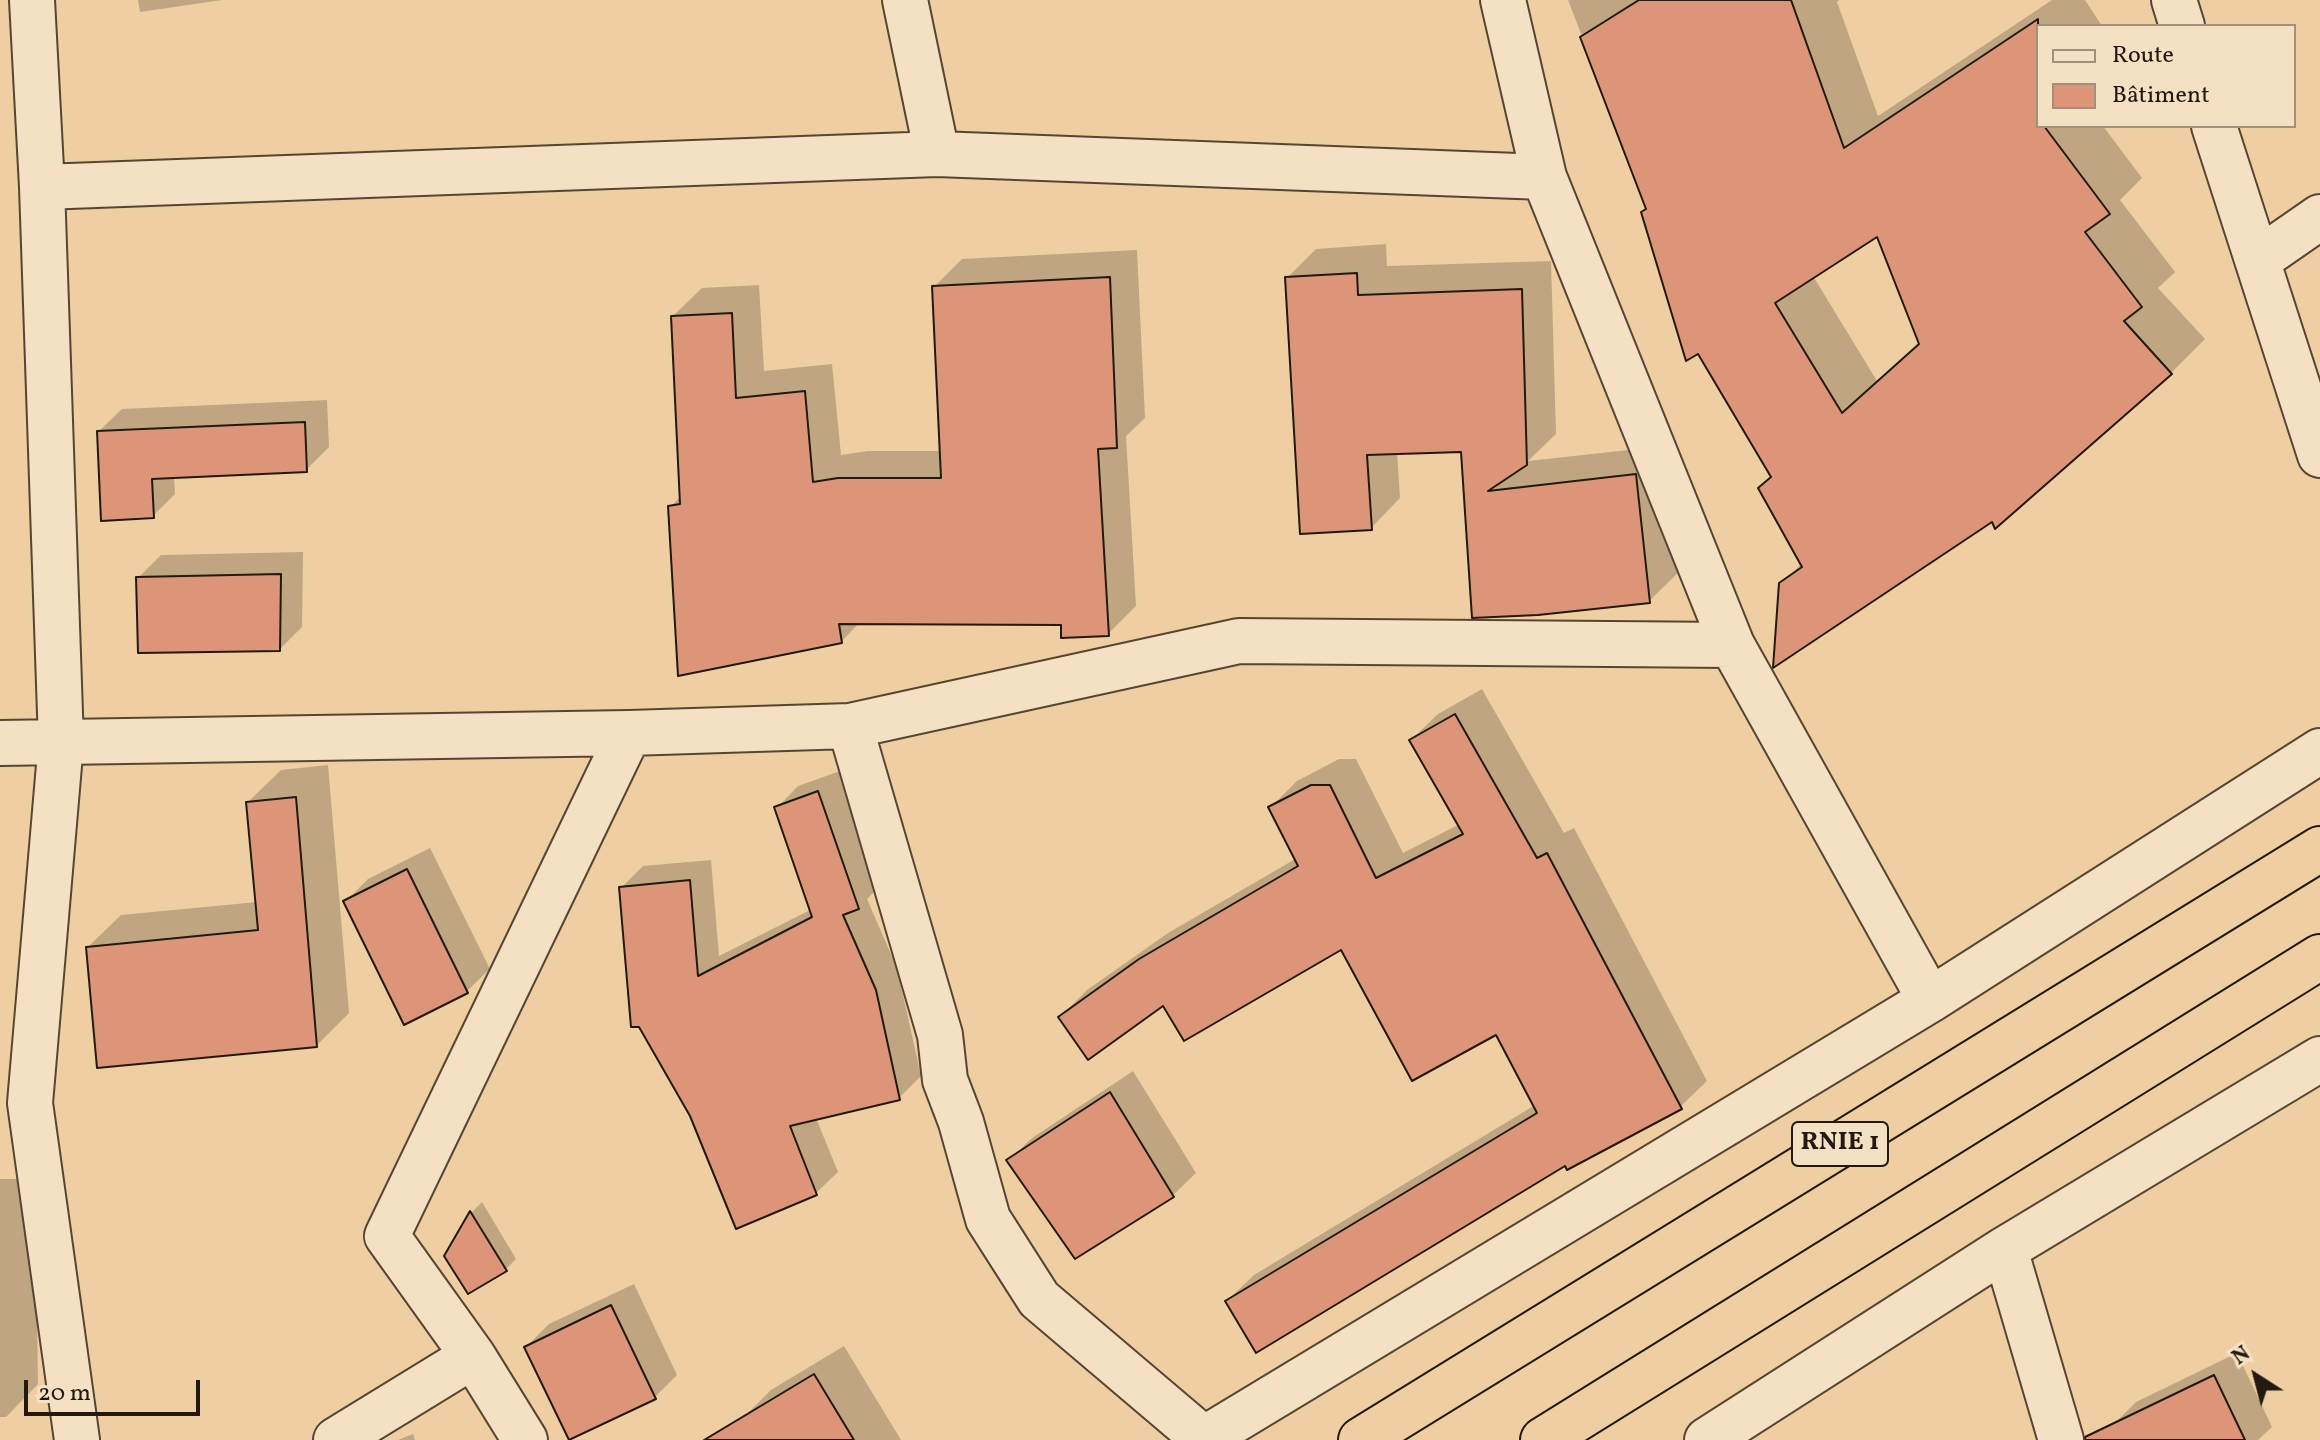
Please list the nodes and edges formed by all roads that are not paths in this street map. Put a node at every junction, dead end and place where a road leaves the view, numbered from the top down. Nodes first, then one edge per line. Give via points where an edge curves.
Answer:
1 (32, 0) edge
2 (905, 0) edge
3 (1503, 0) edge
4 (2174, 0) edge
5 (2181, 24) edge
6 (2215, 128) edge
7 (937, 154) junction
8 (1544, 177) junction
9 (42, 187) junction
10 (2320, 217) edge
11 (2258, 260) junction
12 (2320, 455) edge
13 (1732, 645) junction
14 (850, 726) junction
15 (629, 733) junction
16 (61, 742) junction
17 (0, 743) edge
18 (2320, 751) edge
19 (2320, 849) edge
20 (2320, 957) edge
21 (1930, 1000) junction
22 (2320, 1059) edge
23 (15, 1102) edge
24 (2005, 1249) junction
25 (473, 1356) junction
26 (1203, 1439) edge
27 (77, 1440) edge
28 (336, 1440) edge
29 (525, 1440) edge
30 (1361, 1440) edge
31 (1543, 1440) edge
32 (1707, 1440) edge
33 (2061, 1440) edge

1 - 9 street
2 - 7 street
3 - 8 street
4 - 5 street
6 - 11 street
7 - 8 street
7 - 9 street
8 - 13 street
9 - 16 street
10 - 11 street
11 - 12 street
13 - 14 street via 1239,641
13 - 21 street
14 - 15 street
14 - 26 street via 988,1219 1039,1299
15 - 16 street
15 - 25 street via 387,1236
16 - 17 street
16 - 23 street
18 - 21 street
19 - 30 highway, RNIE 1
20 - 31 highway
21 - 26 street
22 - 24 street
23 - 27 street
24 - 32 street
24 - 33 street
25 - 28 street
25 - 29 street

